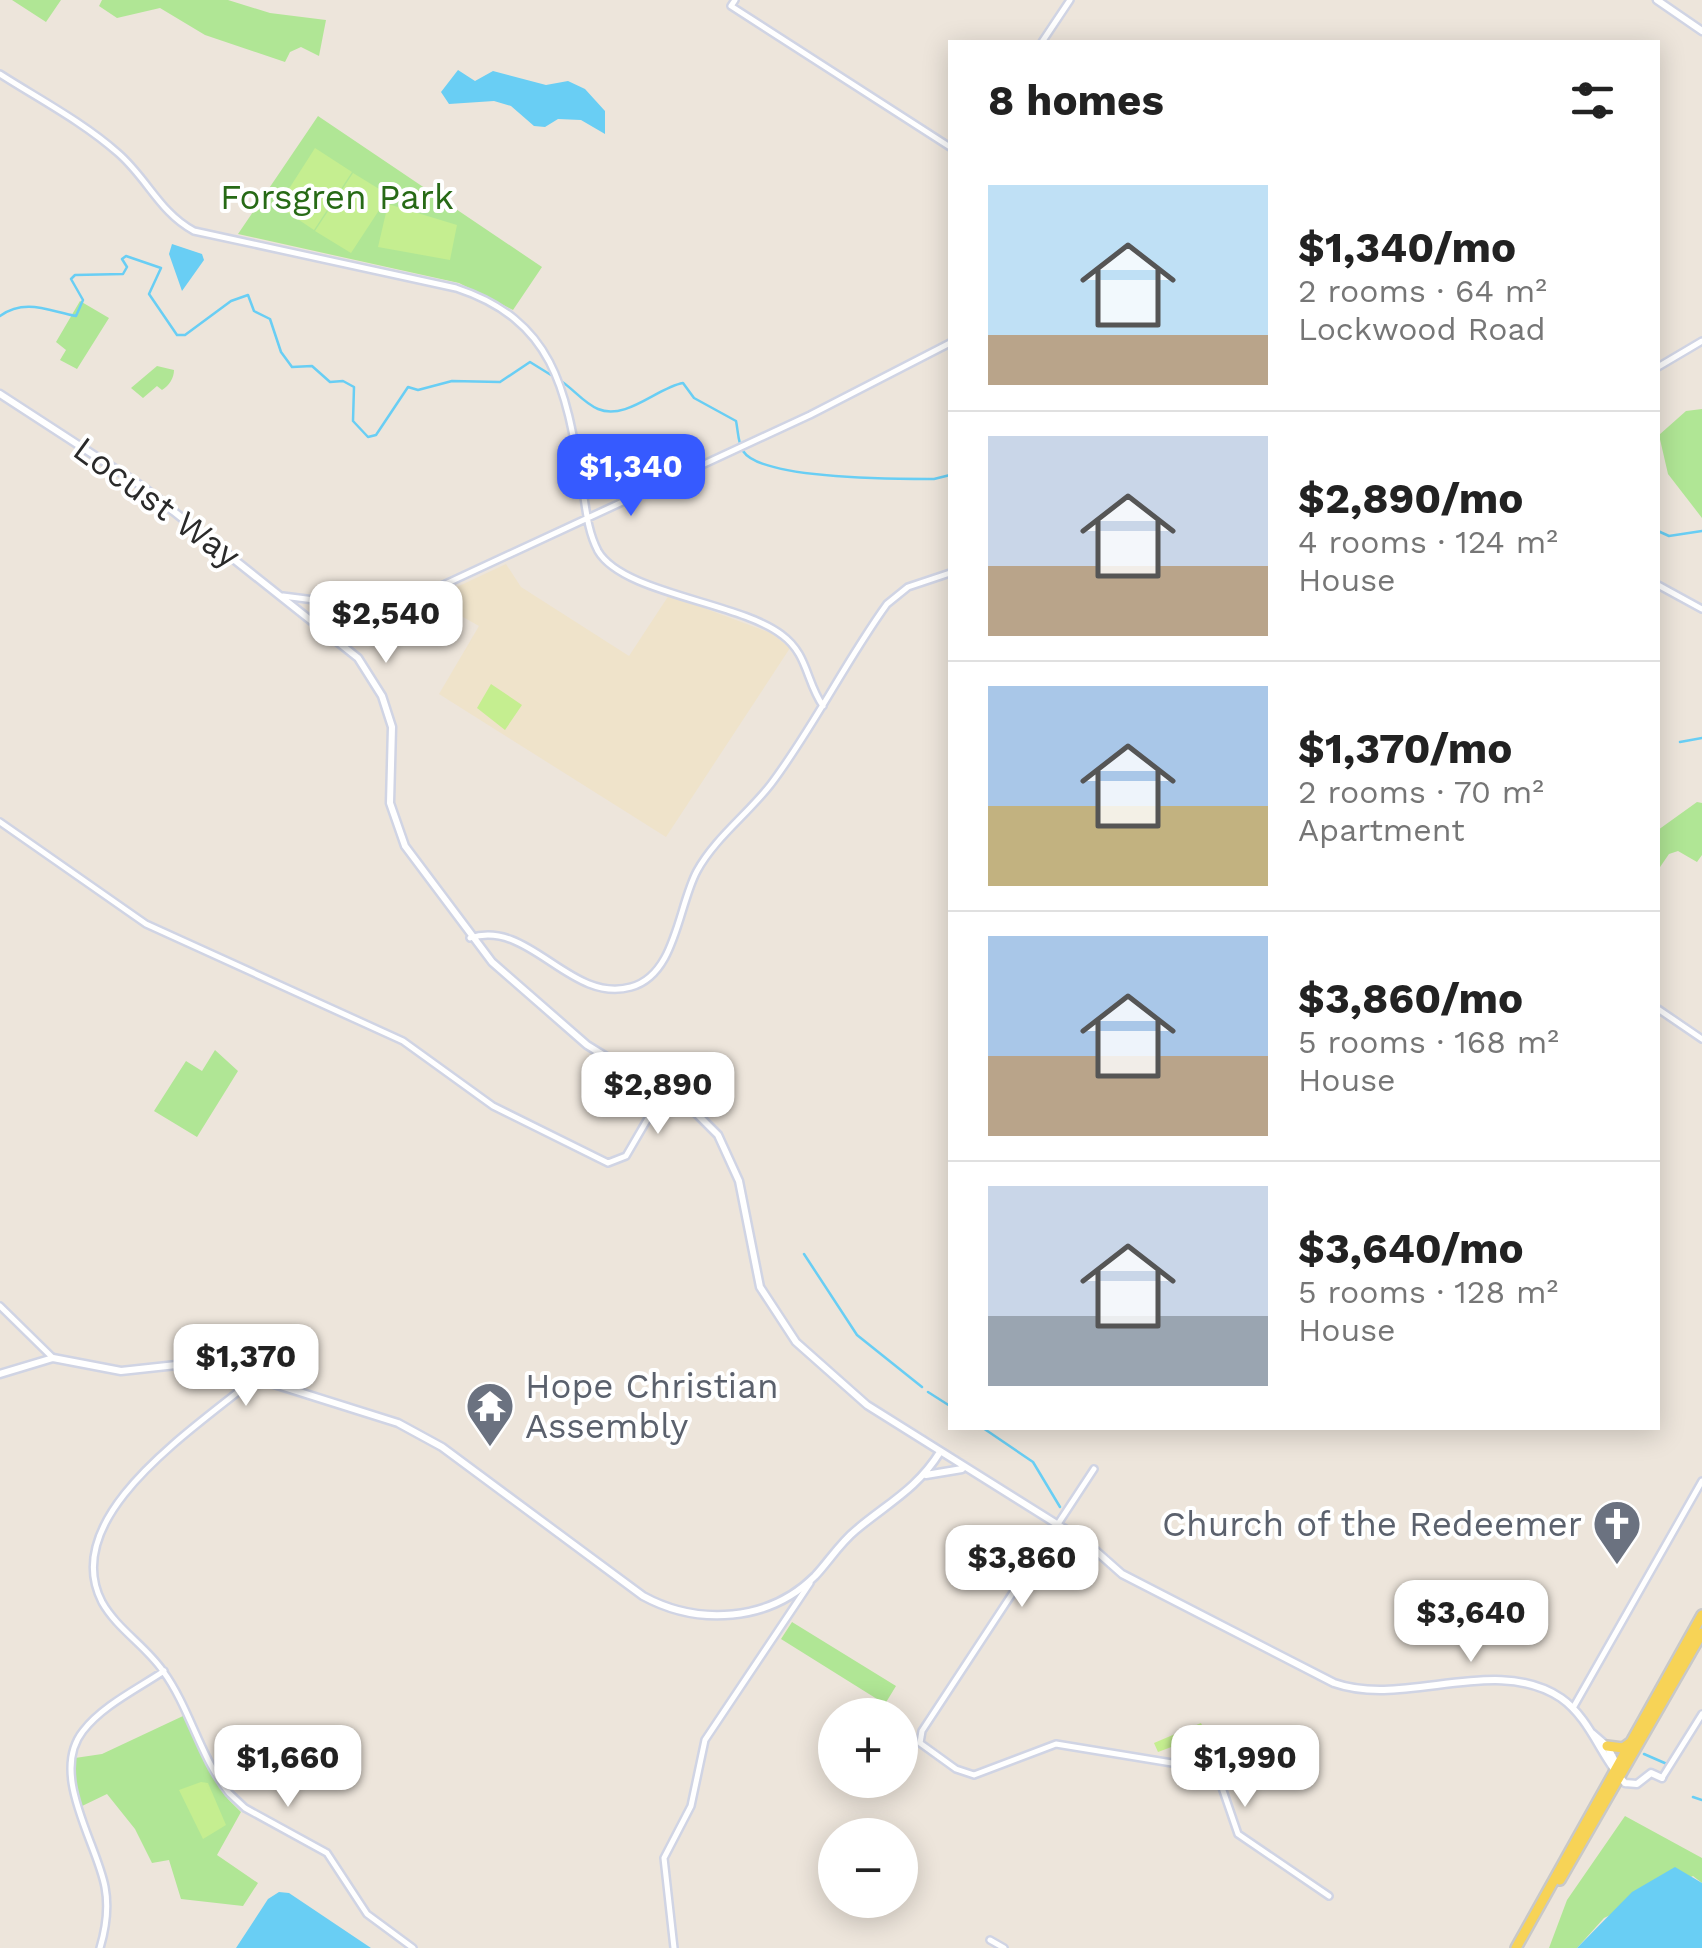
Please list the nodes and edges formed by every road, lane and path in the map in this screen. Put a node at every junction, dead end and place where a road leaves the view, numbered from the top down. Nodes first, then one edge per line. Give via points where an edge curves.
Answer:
1 (1070, 0) edge
2 (1658, 0) edge
3 (733, 3) edge
4 (1702, 31) edge
5 (1043, 40) edge
6 (0, 74) edge
7 (948, 145) edge
8 (1702, 341) edge
9 (948, 344) edge
10 (1660, 366) edge
11 (0, 394) edge
12 (587, 520) junction
13 (948, 574) edge
14 (1660, 586) edge
15 (283, 596) junction
16 (1702, 609) edge
17 (823, 706) junction
18 (0, 822) edge
19 (470, 938) junction
20 (1660, 1010) edge
21 (1702, 1039) edge
22 (664, 1091) junction
23 (0, 1306) edge
24 (53, 1358) junction
25 (0, 1374) edge
26 (255, 1378) junction
27 (940, 1452) junction
28 (1094, 1469) dead end
29 (969, 1470) junction
30 (925, 1476) junction
31 (1702, 1480) edge
32 (1057, 1524) junction
33 (816, 1574) junction
34 (777, 1602) junction
35 (789, 1614) junction
36 (1702, 1616) edge
37 (1702, 1634) edge
38 (164, 1671) junction
39 (1573, 1708) junction
40 (1702, 1714) edge
41 (1592, 1733) junction
42 (1634, 1737) junction
43 (1606, 1746) junction
44 (1620, 1774) junction
45 (1662, 1778) joint
46 (1328, 1896) dead end
47 (990, 1940) dead end
48 (100, 1948) edge
49 (413, 1948) edge
50 (674, 1948) edge
51 (1004, 1948) edge
52 (1518, 1948) edge

1 - 5 street
2 - 4 main road
3 - 7 street
6 - 12 street via 122,155 182,225 471,293 524,326 555,368 564,393
8 - 10 street
9 - 12 street
11 - 15 main road, Locust Way via 124,473
12 - 15 street via 396,604 355,607
12 - 17 street via 604,560 630,576 761,622 786,638 806,662
13 - 17 street via 918,582 887,604
14 - 16 street
15 - 19 main road, Locust Way via 358,658 375,681 392,727 395,825
17 - 19 street via 772,782 696,872 659,966 643,982 628,988 586,983 504,936
18 - 22 street via 146,924 419,1050 506,1112 608,1163 621,1161
19 - 22 main road, Locust Way via 571,1033
20 - 21 street
22 - 27 main road, Locust Way via 704,1119 729,1152 760,1287 796,1342 826,1372
23 - 24 street
24 - 25 main road
24 - 26 main road via 121,1371 204,1362
26 - 34 main road via 413,1430 653,1602 717,1616
26 - 38 street via 132,1485 108,1512 94,1553 100,1599
27 - 29 main road
27 - 30 main road
28 - 32 street
29 - 30 main road
29 - 32 main road
30 - 33 main road via 852,1533
31 - 39 street
32 - 39 main road via 1122,1574 1334,1683 1369,1689 1506,1682 1547,1691
32 - 46 street via 922,1731 924,1748 974,1775 1056,1744 1199,1760 1214,1770 1238,1834
33 - 34 main road
33 - 35 street
34 - 35 street
35 - 50 street via 707,1735 691,1806 666,1853
36 - 42 main road
37 - 44 main road
38 - 48 street via 94,1719 74,1748 76,1801 105,1887
38 - 49 street via 229,1793 327,1853 366,1914
39 - 41 main road
40 - 45 street
41 - 43 main road
41 - 44 main road
42 - 43 main road via 1622,1748
42 - 44 main road
43 - 44 main road
44 - 45 main road via 1638,1784 1651,1772
44 - 52 main road
47 - 51 street

